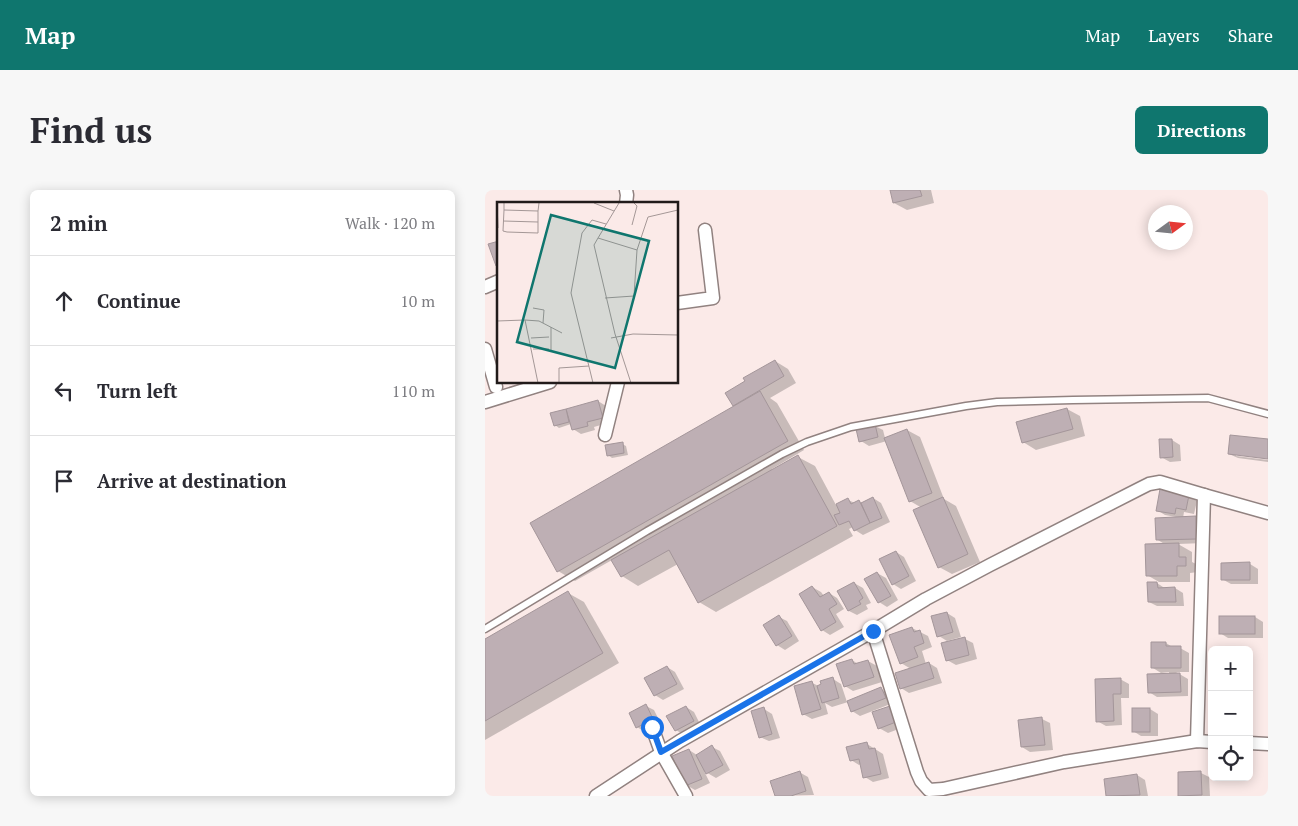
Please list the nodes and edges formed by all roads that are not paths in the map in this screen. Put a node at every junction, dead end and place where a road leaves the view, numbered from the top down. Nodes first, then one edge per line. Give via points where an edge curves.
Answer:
1 (705, 230) dead end
2 (497, 281) edge
3 (485, 287) edge
4 (679, 303) edge
5 (485, 349) edge
6 (544, 384) edge
7 (618, 384) edge
8 (496, 387) dead end
9 (485, 402) edge
10 (1268, 414) edge
11 (605, 435) dead end
12 (1204, 495) junction
13 (1268, 513) edge
14 (485, 629) edge
15 (873, 631) junction
16 (652, 727) dead end
17 (1197, 741) junction
18 (1208, 742) edge
19 (1253, 743) edge
20 (1268, 744) edge
21 (661, 752) junction
22 (596, 796) edge
23 (686, 796) edge

1 - 4 street via 713,298
2 - 3 street
5 - 8 street
6 - 9 street
7 - 11 street
10 - 14 lane via 1209,398 997,402 851,427 782,454
12 - 13 street
12 - 15 street via 1160,482 1149,484 981,569
12 - 17 street
15 - 17 street via 917,772 929,790 1064,762
15 - 21 street
16 - 21 street
17 - 18 street
19 - 20 street
21 - 22 street
21 - 23 street

